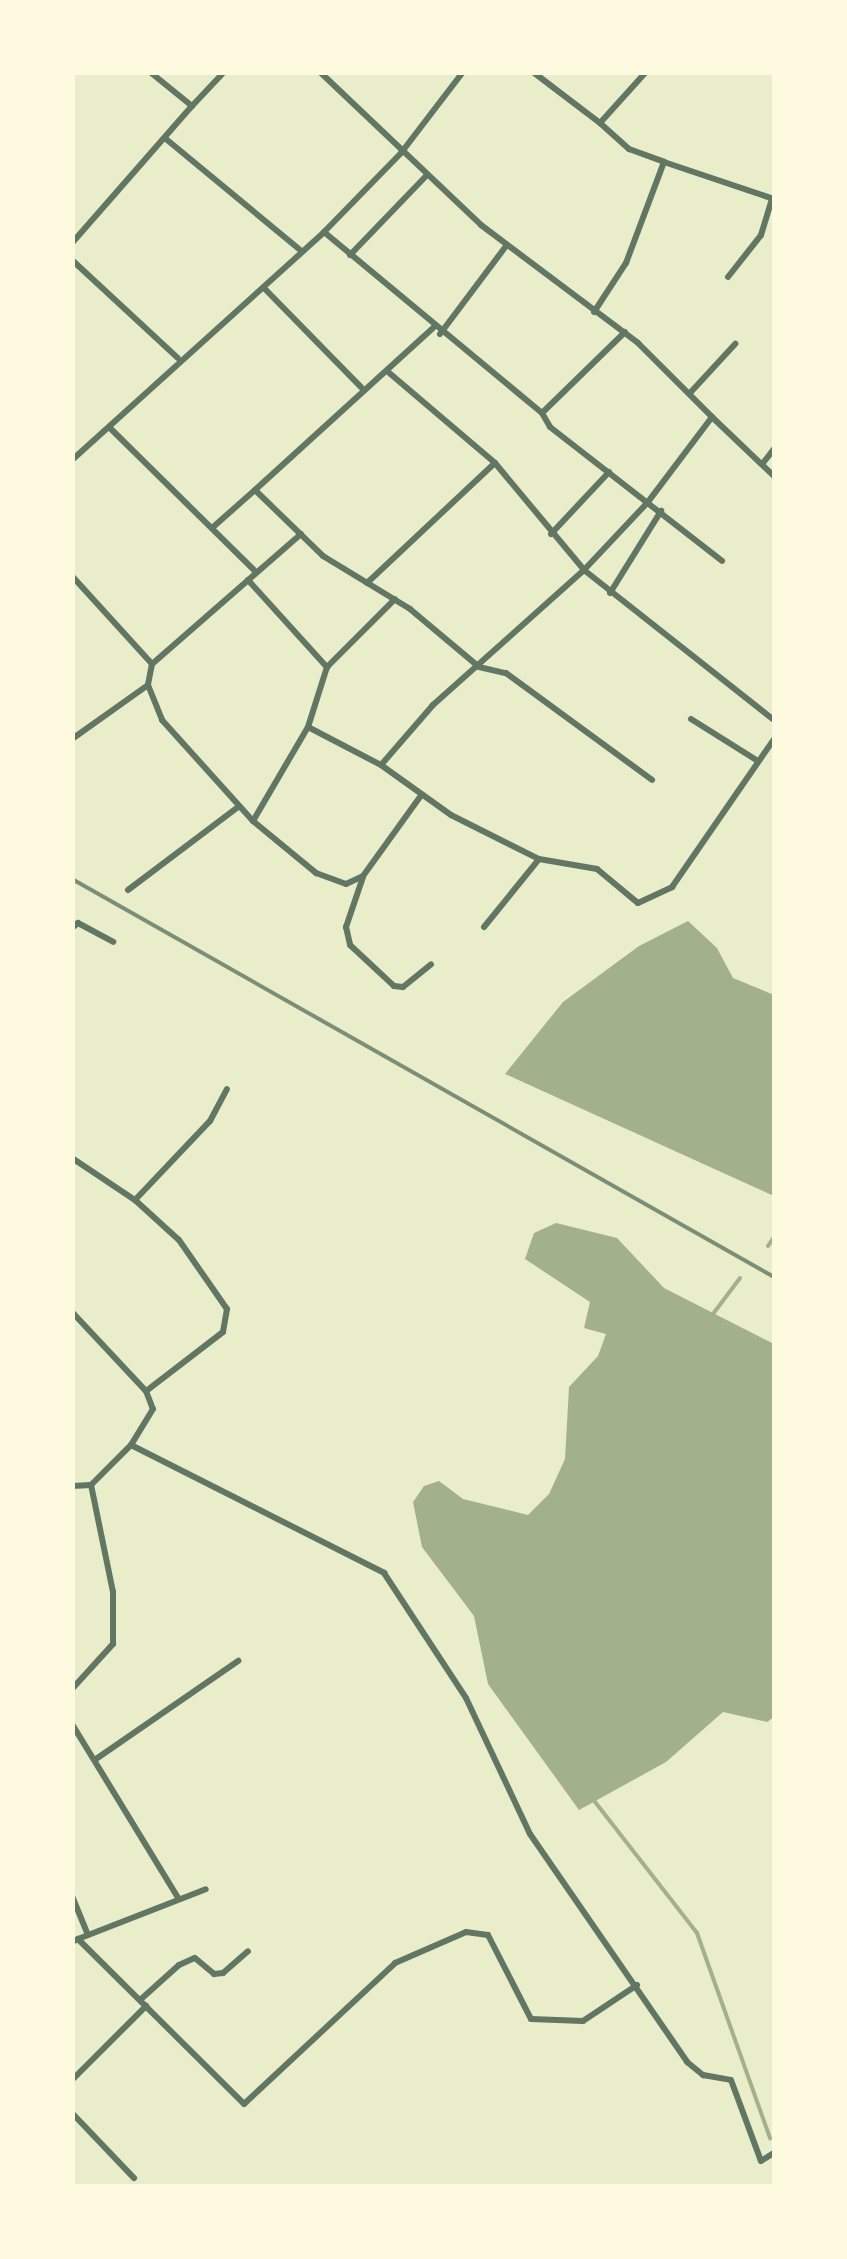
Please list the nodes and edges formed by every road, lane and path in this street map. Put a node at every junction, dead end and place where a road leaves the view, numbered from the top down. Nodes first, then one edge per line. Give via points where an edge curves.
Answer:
1 (150, 72) edge
2 (224, 72) edge
3 (320, 72) edge
4 (463, 72) edge
5 (534, 72) edge
6 (646, 72) edge
7 (192, 106) junction
8 (600, 123) junction
9 (166, 139) junction
10 (402, 153) junction
11 (664, 162) junction
12 (427, 175) junction
13 (773, 198) edge
14 (324, 232) junction
15 (72, 243) edge
16 (506, 246) junction
17 (299, 249) junction
18 (350, 255) junction
19 (72, 260) edge
20 (728, 277) dead end
21 (264, 288) junction
22 (594, 312) junction
23 (437, 331) junction
24 (625, 332) junction
25 (735, 344) dead end
26 (178, 358) junction
27 (387, 371) junction
28 (362, 387) junction
29 (690, 393) junction
30 (542, 413) junction
31 (712, 417) junction
32 (111, 429) junction
33 (774, 448) edge
34 (72, 460) edge
35 (762, 463) junction
36 (496, 464) junction
37 (609, 472) junction
38 (774, 476) edge
39 (255, 490) junction
40 (648, 502) junction
41 (661, 511) junction
42 (212, 528) junction
43 (301, 534) junction
44 (552, 534) junction
45 (722, 561) dead end
46 (584, 570) junction
47 (254, 571) junction
48 (72, 576) edge
49 (248, 580) junction
50 (367, 583) junction
51 (76, 586) edge
52 (610, 593) junction
53 (395, 600) junction
54 (152, 664) junction
55 (479, 666) junction
56 (327, 667) junction
57 (148, 686) junction
58 (692, 719) dead end
59 (774, 720) edge
60 (308, 727) junction
61 (73, 738) edge
62 (774, 739) edge
63 (758, 761) junction
64 (381, 765) junction
65 (652, 780) dead end
66 (420, 797) junction
67 (238, 807) junction
68 (253, 821) junction
69 (539, 858) junction
70 (364, 876) junction
71 (128, 890) dead end
72 (484, 927) dead end
73 (72, 928) edge
74 (112, 942) dead end
75 (430, 964) dead end
76 (228, 1089) dead end
77 (72, 1158) edge
78 (135, 1200) junction
79 (72, 1312) edge
80 (146, 1391) junction
81 (132, 1446) junction
82 (72, 1486) edge
83 (91, 1486) junction
84 (238, 1662) dead end
85 (72, 1689) edge
86 (72, 1724) edge
87 (96, 1759) junction
88 (206, 1889) dead end
89 (72, 1896) edge
90 (179, 1900) junction
91 (88, 1935) junction
92 (75, 1940) edge
93 (248, 1952) dead end
94 (637, 1985) junction
95 (143, 2003) junction
96 (72, 2080) edge
97 (72, 2113) edge
98 (774, 2153) edge
99 (134, 2178) dead end

1 - 7 street
2 - 7 street
3 - 10 street
4 - 10 street
5 - 8 street
6 - 8 street
7 - 9 street
8 - 11 street via 629,149
9 - 15 street
9 - 17 street
10 - 12 street
10 - 14 street
11 - 13 street
11 - 22 street via 626,262
12 - 16 street
12 - 18 street
13 - 20 street via 762,236
14 - 17 street
14 - 18 street
16 - 22 street
16 - 23 street
17 - 21 street
18 - 23 street
19 - 26 street
21 - 26 street
21 - 28 street
22 - 24 street
23 - 27 street
23 - 30 street
24 - 29 street
24 - 30 street
25 - 29 street
26 - 32 street
27 - 28 street
27 - 36 street
28 - 39 street
29 - 31 street
30 - 37 street via 550,427
31 - 35 street
31 - 40 street
32 - 34 street
32 - 42 street
33 - 35 street
35 - 38 street
36 - 44 street
36 - 50 street
37 - 40 street
37 - 44 street
39 - 42 street
39 - 43 street
40 - 41 street
40 - 46 street
41 - 45 street
41 - 52 street
42 - 47 street
43 - 47 street
43 - 50 street
44 - 46 street
46 - 52 street
46 - 55 street
47 - 49 street
48 - 51 street
49 - 54 street
49 - 56 street
50 - 53 street
51 - 54 street
52 - 59 street
53 - 55 street
53 - 56 street
54 - 57 street
55 - 64 street via 433,705
55 - 65 street via 506,673
56 - 60 street
57 - 61 street
57 - 67 street via 162,720
58 - 63 street
60 - 64 street
60 - 68 street
62 - 63 street
63 - 69 street via 660,895 638,903 597,869
64 - 66 street
66 - 69 street
66 - 70 street
67 - 68 street
67 - 71 street
68 - 70 street via 316,873 346,884
69 - 72 street
70 - 75 street via 346,927 350,945 394,986
73 - 74 street via 78,924
76 - 78 street via 210,1121
77 - 78 street
78 - 80 street via 179,1240 227,1308 223,1332
79 - 80 street
80 - 81 street via 152,1409
81 - 83 street
81 - 94 street via 384,1573 466,1698 530,1834
82 - 83 street
83 - 85 street via 113,1592 113,1644
84 - 87 street
86 - 87 street
87 - 90 street
88 - 90 street
89 - 91 street
90 - 91 street
91 - 92 street
92 - 95 street
93 - 95 street via 223,1973 214,1974 194,1958 179,1964
94 - 95 street via 583,2022 531,2020 488,1934 466,1932 395,1963 244,2104
94 - 98 street via 688,2062 704,2075 731,2080 761,2161
95 - 96 street
97 - 99 street

